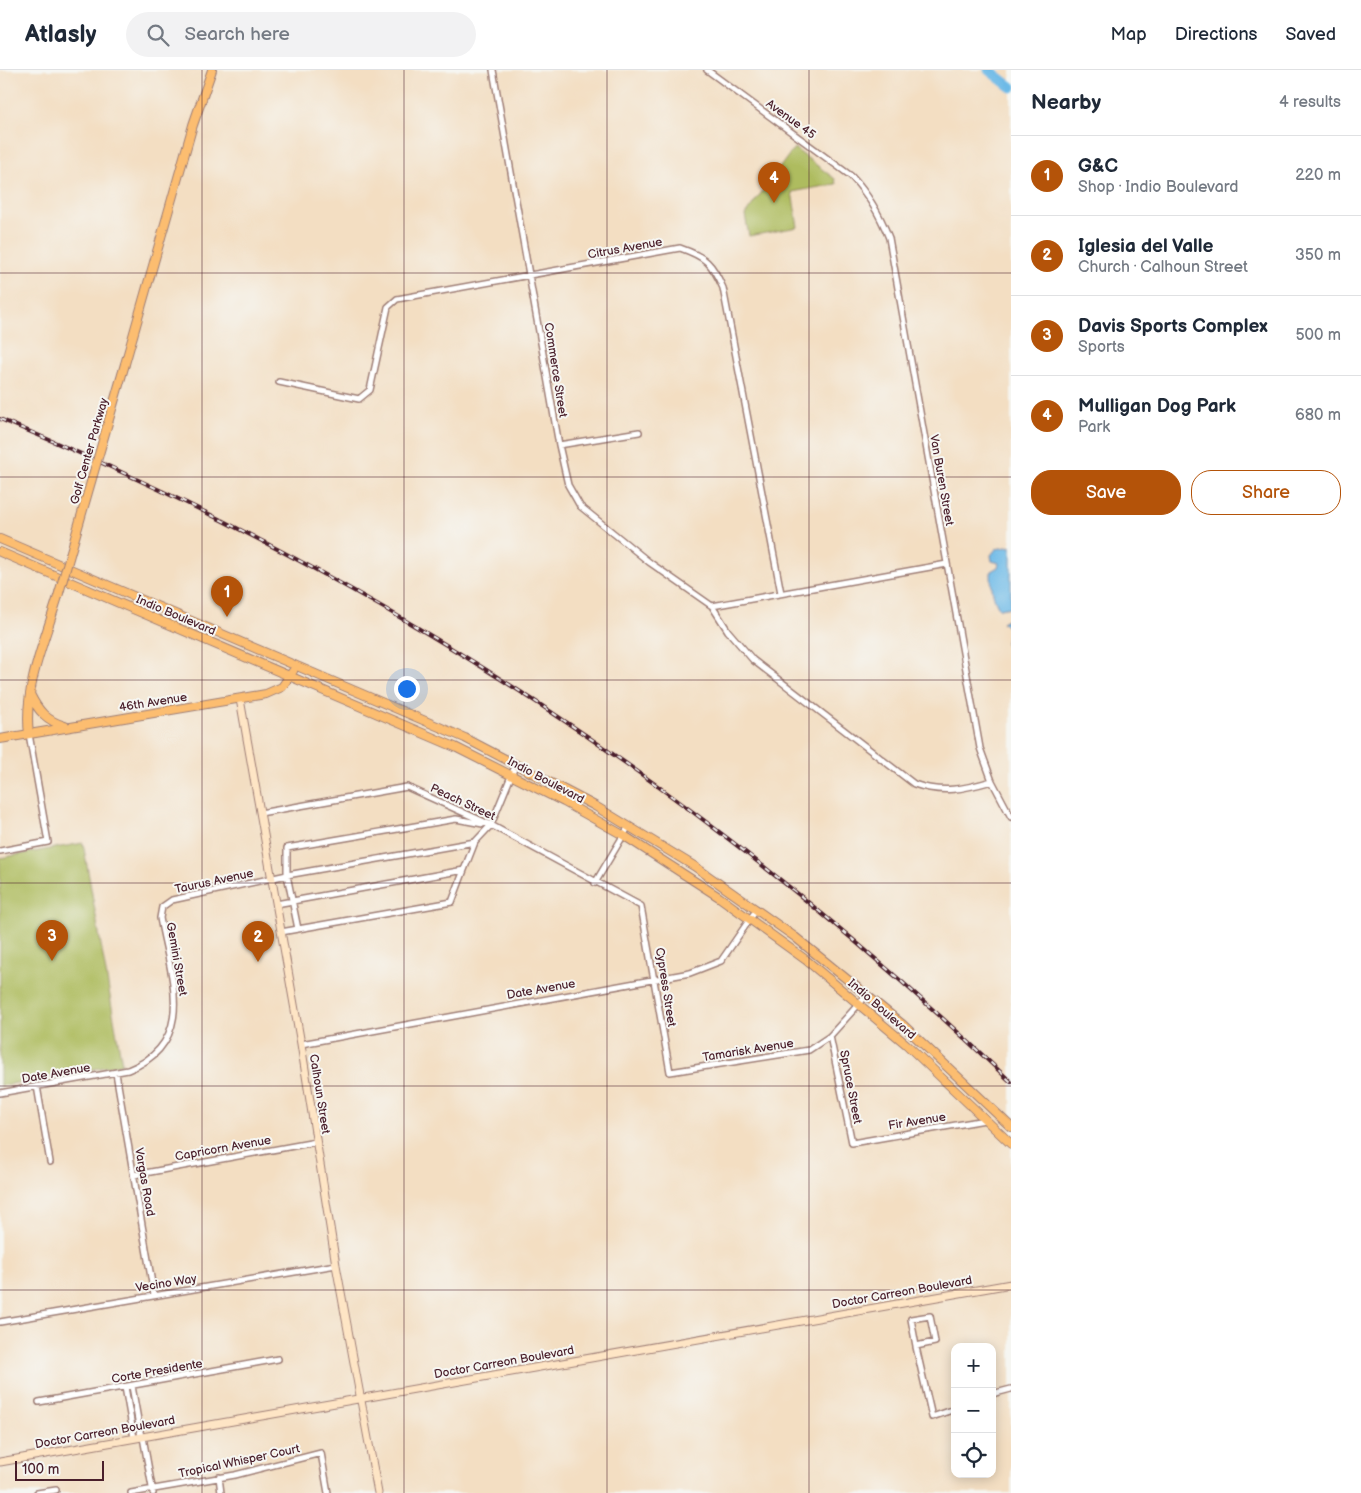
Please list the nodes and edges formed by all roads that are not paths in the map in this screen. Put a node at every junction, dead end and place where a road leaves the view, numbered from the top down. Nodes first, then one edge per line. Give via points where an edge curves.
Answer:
1 (212, 70) edge
2 (493, 70) edge
3 (707, 70) edge
4 (861, 187) joint
5 (530, 274) junction
6 (280, 382) dead end
7 (639, 432) dead end
8 (559, 445) junction
9 (0, 539) edge
10 (0, 552) edge
11 (947, 564) junction
12 (781, 593) junction
13 (712, 606) junction
14 (297, 666) junction
15 (290, 675) junction
16 (30, 694) junction
17 (240, 699) junction
18 (69, 727) junction
19 (29, 734) junction
20 (0, 739) edge
21 (516, 764) junction
22 (512, 775) junction
23 (992, 781) junction
24 (260, 813) junction
25 (1011, 817) edge
26 (491, 825) junction
27 (629, 826) junction
28 (623, 835) junction
29 (475, 842) junction
30 (0, 851) edge
31 (464, 870) junction
32 (287, 875) junction
33 (272, 879) junction
34 (594, 883) junction
35 (293, 899) junction
36 (276, 904) junction
37 (641, 906) joint
38 (162, 907) joint
39 (757, 909) junction
40 (750, 919) junction
41 (298, 929) junction
42 (282, 932) junction
43 (655, 979) junction
44 (867, 995) junction
45 (860, 1004) junction
46 (830, 1036) junction
47 (301, 1044) junction
48 (670, 1072) joint
49 (116, 1073) junction
50 (36, 1086) junction
51 (0, 1093) edge
52 (986, 1120) junction
53 (1011, 1127) edge
54 (316, 1142) junction
55 (852, 1143) joint
56 (1011, 1144) edge
57 (50, 1162) dead end
58 (134, 1175) junction
59 (336, 1265) junction
60 (1011, 1284) edge
61 (154, 1295) junction
62 (0, 1322) edge
63 (916, 1346) junction
64 (278, 1359) dead end
65 (132, 1386) junction
66 (125, 1387) junction
67 (1011, 1389) edge
68 (996, 1393) edge
69 (362, 1398) junction
70 (39, 1402) dead end
71 (951, 1410) edge
72 (139, 1438) junction
73 (0, 1462) edge
74 (219, 1477) junction
75 (56, 1490) dead end
76 (153, 1491) edge
77 (39, 1493) edge
78 (131, 1493) edge
79 (222, 1493) edge
80 (328, 1493) edge
81 (378, 1493) edge

1 - 16 main road, Golf Center Parkway, bridge via 193,125
2 - 5 street, Commerce Street
3 - 4 street, Avenue 45 via 839,166
4 - 11 street, Van Buren Street via 889,238
5 - 6 street, Citrus Avenue via 397,299 388,307 370,390 359,399
5 - 8 street, Commerce Street
5 - 12 street, Citrus Avenue via 680,248 700,255 715,271 723,288
7 - 8 street
8 - 13 street, Commerce Street via 568,485 580,506
9 - 14 main road, Indio Boulevard
10 - 15 main road, Indio Boulevard
11 - 12 street
11 - 23 street, Van Buren Street via 980,748
12 - 13 street
13 - 23 street via 753,660 914,784 931,790 958,790
14 - 15 main road, 46th Avenue
14 - 21 main road, Indio Boulevard via 465,738
15 - 17 main road, 46th Avenue via 275,691
15 - 22 main road, Indio Boulevard
16 - 18 main road via 52,723
16 - 19 main road, Golf Center Parkway via 27,712
17 - 18 main road, 46th Avenue
17 - 24 main road, Calhoun Street
18 - 19 main road, 46th Avenue
19 - 20 main road, 46th Avenue
19 - 30 street, Golf Center Parkway via 48,842
21 - 22 street
21 - 27 main road, Indio Boulevard
22 - 26 street
22 - 28 main road, Indio Boulevard
23 - 25 street, Van Buren Street
24 - 26 street, Peach Street via 407,788
24 - 33 main road, Calhoun Street
26 - 29 street
26 - 32 street via 456,819 287,848
26 - 34 street, Peach Street
27 - 28 street
27 - 39 main road, Indio Boulevard
28 - 34 street
28 - 40 main road, Indio Boulevard
29 - 31 street
29 - 32 street, Taurus Avenue
31 - 35 street
31 - 41 street via 452,902
32 - 33 street, Taurus Avenue
32 - 35 street
33 - 36 main road, Calhoun Street
33 - 38 street, Taurus Avenue via 172,900
34 - 37 street, Peach Street
35 - 36 street
35 - 41 street
36 - 42 main road, Calhoun Street
37 - 43 street, Cypress Street
38 - 49 street, Gemini Street via 160,918 175,1003 173,1026 164,1045 152,1058 135,1068
39 - 40 street, Date Avenue
39 - 44 main road, Indio Boulevard
40 - 43 street, Date Avenue via 721,961 674,977
40 - 45 main road, Indio Boulevard
41 - 42 street
42 - 47 main road, Calhoun Street
43 - 47 street, Date Avenue
43 - 48 street, Cypress Street
44 - 45 street, Tamarisk Avenue
44 - 53 main road, Indio Boulevard
45 - 46 street, Tamarisk Avenue
45 - 52 main road, Indio Boulevard
46 - 48 street, Tamarisk Avenue via 809,1050
46 - 55 street, Spruce Street
47 - 54 main road, Calhoun Street
49 - 50 street, Date Avenue
49 - 58 street, Vargas Road
50 - 51 street, Date Avenue
50 - 57 street
52 - 55 street, Fir Avenue
52 - 56 main road, Indio Boulevard
54 - 58 street, Capricorn Avenue
54 - 59 main road, Calhoun Street
58 - 61 street, Vargas Road
59 - 61 street, Vecino Way
59 - 69 main road, Calhoun Street
60 - 69 main road, Doctor Carreon Boulevard
61 - 62 street, Vecino Way
63 - 63 street via 911,1319 930,1316 935,1342
63 - 71 street via 932,1417
64 - 65 street, Corte Presidente
65 - 66 street, Corte Presidente
65 - 72 street
66 - 70 street, Corte Presidente
66 - 72 street
67 - 68 street
69 - 72 main road, Doctor Carreon Boulevard
69 - 81 main road, Calhoun Street
72 - 73 main road, Doctor Carreon Boulevard
72 - 76 street
74 - 76 street, Tropical Whisper Court
74 - 79 street
74 - 80 street, Tropical Whisper Court via 321,1453
75 - 77 street
76 - 78 street, Tropical Whisper Court

